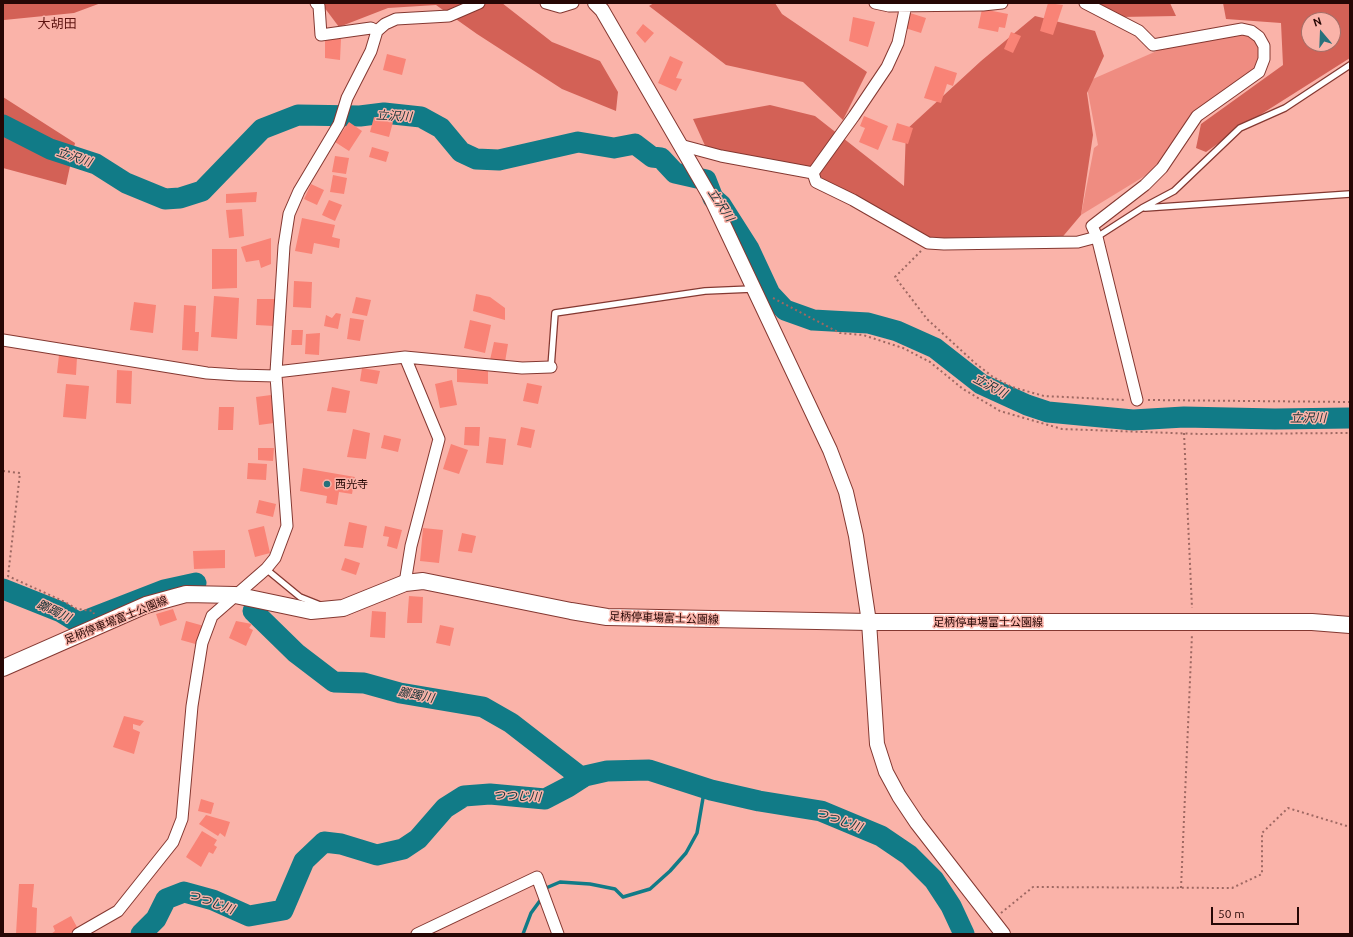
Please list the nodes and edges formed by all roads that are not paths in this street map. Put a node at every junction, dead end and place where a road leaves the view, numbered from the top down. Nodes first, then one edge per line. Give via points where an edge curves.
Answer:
1 (316, 3) edge
2 (479, 3) edge
3 (546, 3) edge
4 (573, 3) edge
5 (875, 3) edge
6 (1002, 3) edge
7 (1086, 3) edge
8 (602, 5) edge
9 (906, 5) junction
10 (377, 31) junction
11 (1350, 65) edge
12 (680, 145) junction
13 (813, 173) junction
14 (1350, 194) edge
15 (1142, 208) junction
16 (1097, 237) junction
17 (754, 289) junction
18 (3, 340) edge
19 (405, 357) junction
20 (551, 367) joint
21 (276, 374) junction
22 (1137, 400) road end
23 (266, 569) junction
24 (405, 583) junction
25 (235, 595) junction
26 (328, 608) junction
27 (869, 622) junction
28 (1350, 625) edge
29 (3, 668) edge
30 (78, 934) edge
31 (417, 934) edge
32 (558, 934) edge
33 (1003, 934) edge

1 - 10 street via 319,6 321,35 371,28
2 - 10 street via 449,16 396,19
3 - 4 street via 560,7
5 - 9 street via 889,6
6 - 9 street
7 - 16 street via 1139,31 1153,45 1242,29 1251,31 1259,37 1264,46 1264,59 1259,72 1197,116 1162,168 1145,185 1092,226
8 - 12 street
9 - 13 street via 898,43 887,67
10 - 21 street via 372,51 347,98 338,124 299,191 289,214 284,246
11 - 15 lane via 1285,108 1240,128 1174,191
12 - 13 street via 721,156
12 - 17 street via 711,198
13 - 16 street via 816,182 854,200 928,243 1078,242
14 - 15 lane
15 - 16 lane
16 - 22 street
17 - 20 lane via 705,291 555,313
17 - 27 street via 830,450 846,492 856,536
18 - 21 street via 207,373
19 - 20 street via 522,368
19 - 21 street
19 - 24 street via 439,439 411,546
21 - 23 street via 287,526 275,558
23 - 25 street
23 - 26 lane via 300,597
24 - 26 main road, 足柄停車場富士公園線 via 343,608
24 - 27 main road, 足柄停車場富士公園線 via 423,581 607,617
25 - 26 main road, 足柄停車場富士公園線 via 312,611
25 - 29 main road, 足柄停車場富士公園線 via 186,594 146,605
25 - 30 street via 212,616 202,643 192,706 182,819 173,842 118,911
27 - 28 main road, 足柄停車場富士公園線 via 1312,622
27 - 33 street via 877,744 886,772 917,822
31 - 32 street via 537,877

